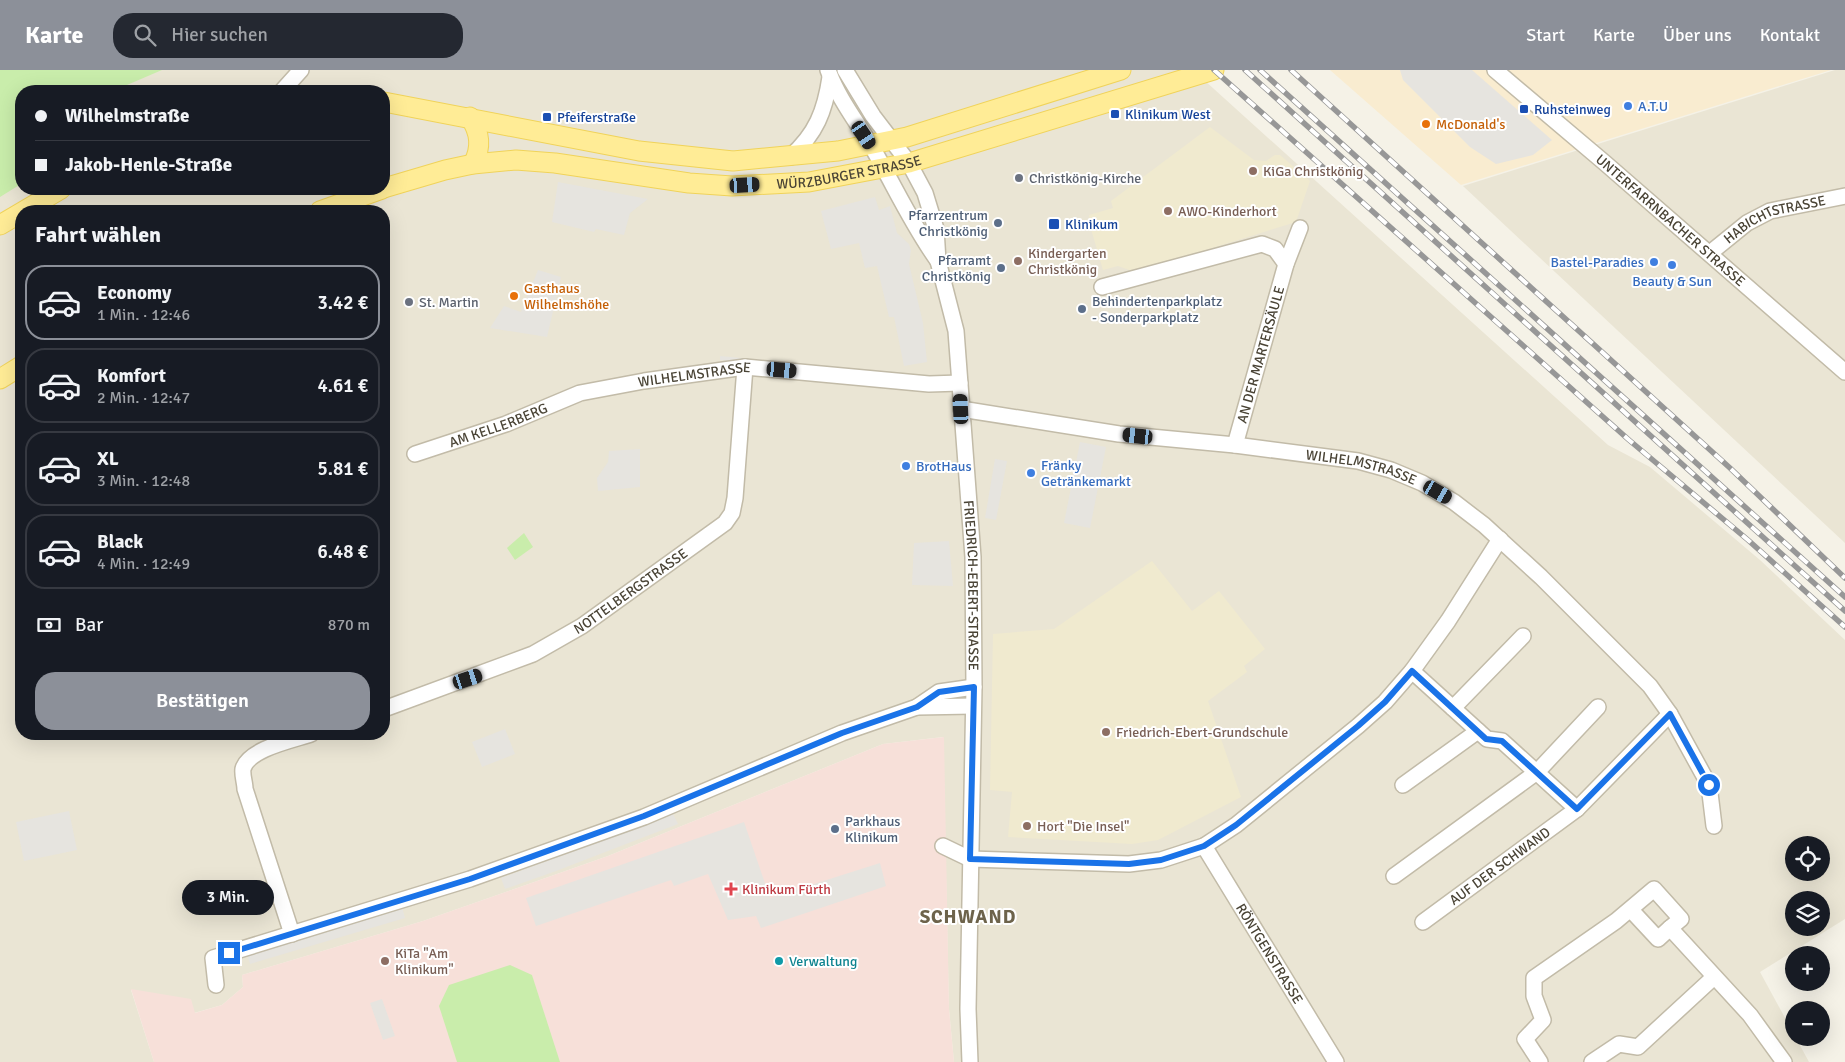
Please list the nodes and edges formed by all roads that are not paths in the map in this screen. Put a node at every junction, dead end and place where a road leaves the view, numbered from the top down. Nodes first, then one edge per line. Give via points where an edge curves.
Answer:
1 (301, 70) edge
2 (845, 70) edge
3 (1122, 70) edge
4 (1214, 70) edge
5 (1495, 70) edge
6 (829, 73) edge
7 (287, 85) edge
8 (390, 103) edge
9 (470, 117) junction
10 (892, 141) junction
11 (871, 145) junction
12 (790, 157) junction
13 (909, 163) junction
14 (473, 164) junction
15 (884, 168) junction
16 (390, 186) edge
17 (50, 195) edge
18 (364, 195) edge
19 (1845, 196) edge
20 (33, 205) edge
21 (336, 205) edge
22 (15, 216) edge
23 (0, 225) edge
24 (1300, 228) dead end
25 (1710, 253) junction
26 (938, 261) junction
27 (1286, 264) junction
28 (1102, 287) dead end
29 (745, 367) junction
30 (15, 370) edge
31 (1845, 372) edge
32 (0, 379) edge
33 (960, 382) junction
34 (580, 393) joint
35 (961, 409) junction
36 (1235, 445) junction
37 (415, 454) dead end
38 (1500, 539) junction
39 (1523, 636) dead end
40 (1412, 671) junction
41 (974, 687) junction
42 (973, 706) junction
43 (390, 707) edge
44 (917, 707) junction
45 (1598, 707) dead end
46 (1454, 708) junction
47 (1670, 714) junction
48 (1478, 731) junction
49 (294, 740) edge
50 (1537, 772) junction
51 (1403, 784) dead end
52 (1577, 809) junction
53 (1714, 826) dead end
54 (943, 846) dead end
55 (1204, 846) junction
56 (970, 859) junction
57 (1394, 876) dead end
58 (1630, 910) junction
59 (1423, 922) dead end
60 (1670, 928) junction
61 (292, 934) junction
62 (1714, 977) junction
63 (216, 985) dead end
64 (1331, 1060) edge
65 (970, 1062) edge
66 (1540, 1062) edge
67 (1592, 1062) edge
68 (1784, 1062) edge

1 - 7 street
2 - 10 street
3 - 10 main road, WÜRZBURGER STRASSE
4 - 13 main road, WÜRZBURGER STRASSE
5 - 25 street, UNTERFARRNBACHER STRASSE
6 - 11 street
6 - 12 street via 827,97 817,126
8 - 9 main road, WÜRZBURGER STRASSE
9 - 12 main road, WÜRZBURGER STRASSE via 544,134 686,158 733,161
9 - 14 main road via 480,145
10 - 11 main road, WÜRZBURGER STRASSE
10 - 13 street, FRIEDRICH-EBERT-STRASSE
11 - 12 main road, WÜRZBURGER STRASSE
11 - 15 street, FRIEDRICH-EBERT-STRASSE
13 - 15 main road, WÜRZBURGER STRASSE
13 - 26 street, FRIEDRICH-EBERT-STRASSE via 928,202 936,229
14 - 15 main road, WÜRZBURGER STRASSE via 516,160 555,163 680,182 732,186 809,182
14 - 16 main road, WÜRZBURGER STRASSE
15 - 26 street, FRIEDRICH-EBERT-STRASSE via 919,234
17 - 20 main road
18 - 21 main road, WÜRZBURGER STRASSE
19 - 25 street, HABICHTSTRASSE via 1770,211 1747,223
22 - 23 main road
24 - 27 street, AN DER MARTERSÄULE
25 - 31 street, UNTERFARRNBACHER STRASSE
26 - 33 street, FRIEDRICH-EBERT-STRASSE via 956,331
27 - 28 street via 1275,249 1262,244
27 - 36 street, AN DER MARTERSÄULE
29 - 33 street, WILHELMSTRASSE via 929,384
29 - 34 street, WILHELMSTRASSE
29 - 43 street, NOTTELBERGSTRASSE via 735,498 732,513 725,523 582,626 533,654
30 - 32 main road
33 - 35 street, FRIEDRICH-EBERT-STRASSE
34 - 37 street, AM KELLERBERG via 506,424
35 - 36 street, WILHELMSTRASSE via 1119,434
35 - 41 street, FRIEDRICH-EBERT-STRASSE via 973,556
36 - 38 street, WILHELMSTRASSE via 1358,461 1391,470 1454,502
38 - 40 street
38 - 47 street, WILHELMSTRASSE via 1650,686
39 - 46 street
40 - 46 street
40 - 55 street via 1358,726 1236,825
41 - 42 street, FRIEDRICH-EBERT-STRASSE
41 - 44 street via 939,692
42 - 44 street
42 - 56 street, FRIEDRICH-EBERT-STRASSE
44 - 61 street via 842,733 635,820 470,879
45 - 50 street
46 - 48 street
47 - 52 street, AUF DER SCHWAND
47 - 53 street, WILHELMSTRASSE via 1709,785
48 - 50 street via 1486,739 1502,741
48 - 51 street
49 - 61 street via 249,758 243,770 245,789
50 - 52 street
50 - 57 street
52 - 59 street, AUF DER SCHWAND
54 - 56 street
55 - 56 street via 1161,860 1129,864
55 - 64 street, RÖNTGENSTRASSE
56 - 65 street, FRIEDRICH-EBERT-STRASSE
58 - 60 street via 1658,939
58 - 60 street via 1654,889 1681,919
58 - 66 street via 1534,978 1534,996 1543,1020 1525,1039
60 - 62 street
61 - 63 street via 213,958
62 - 67 street via 1638,1047 1619,1044
62 - 68 street via 1750,1015

